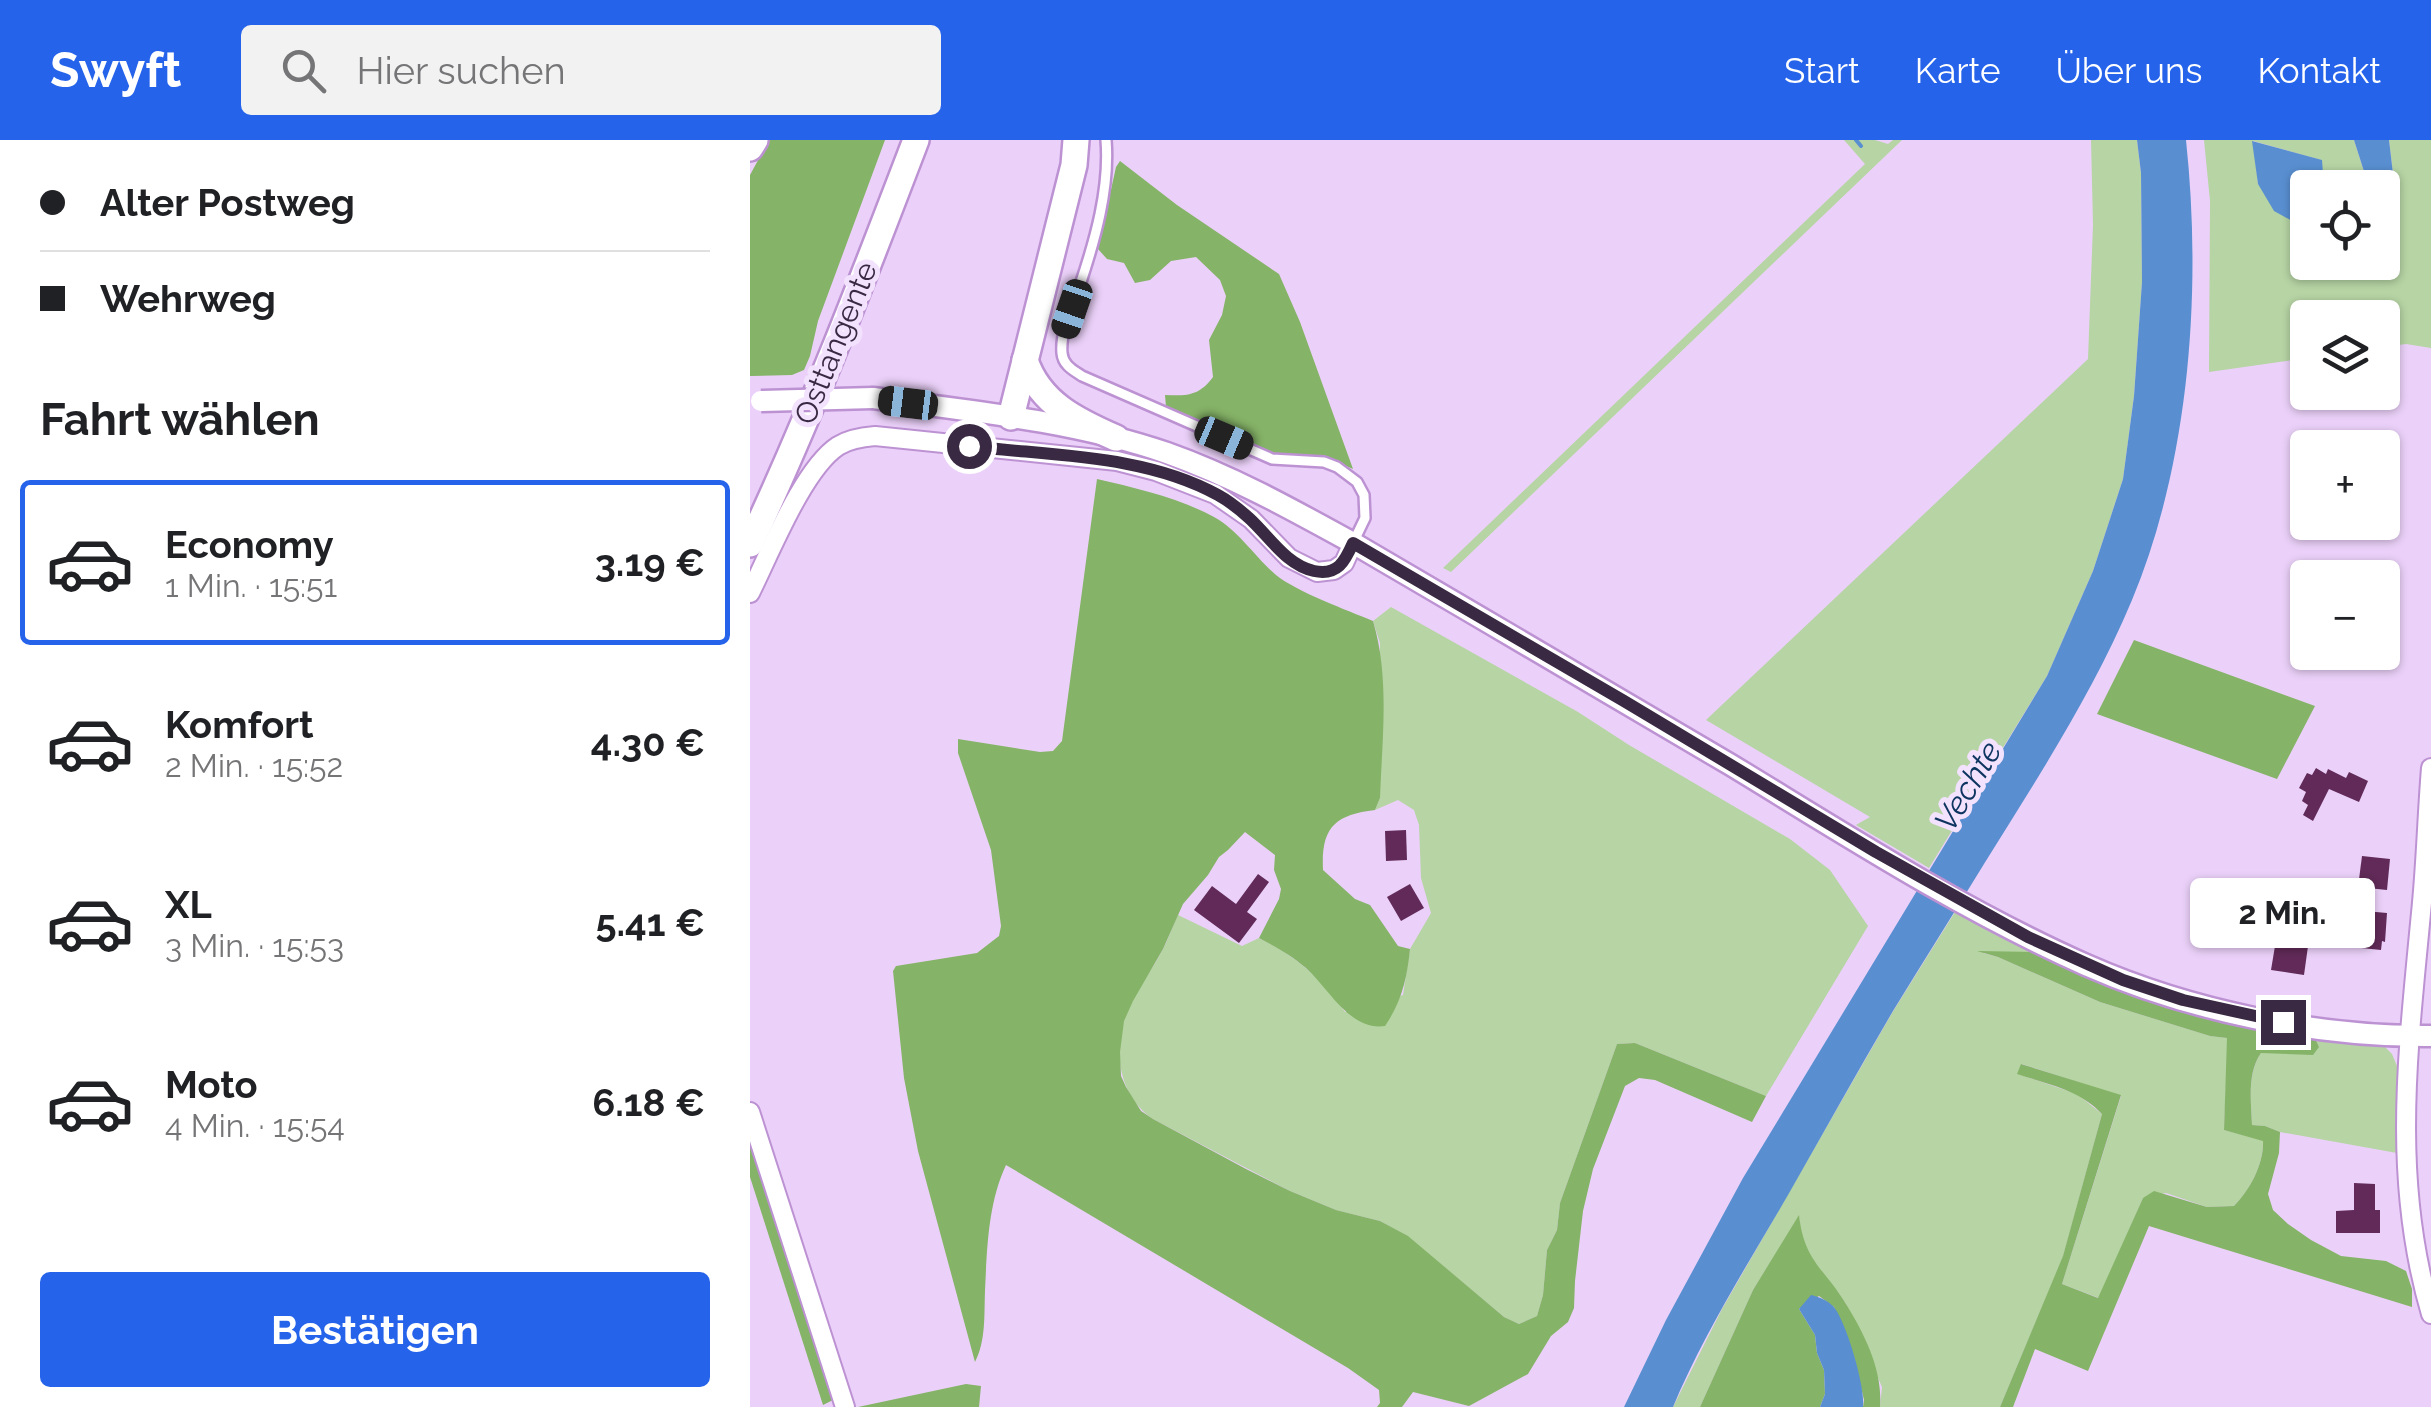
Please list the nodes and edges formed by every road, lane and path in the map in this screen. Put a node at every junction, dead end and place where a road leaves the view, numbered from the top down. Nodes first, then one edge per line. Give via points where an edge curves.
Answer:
1 (755, 140) edge
2 (900, 140) edge
3 (920, 140) edge
4 (1076, 140) edge
5 (1106, 140) edge
6 (750, 148) edge
7 (882, 226) junction
8 (1025, 360) junction
9 (756, 402) edge
10 (1012, 416) junction
11 (1116, 438) junction
12 (1353, 543) junction
13 (750, 544) edge
14 (750, 593) edge
15 (2431, 771) edge
16 (2408, 1036) junction
17 (2431, 1036) edge
18 (750, 1112) edge
19 (2431, 1314) edge
20 (845, 1407) edge

1 - 6 main road
2 - 7 main road
3 - 7 main road, Osttangente
4 - 8 main road
5 - 12 lane via 1104,192 1065,331 1064,362 1082,376 1272,459 1337,467 1364,495 1365,518
7 - 13 main road, Osttangente
8 - 10 main road
8 - 11 main road via 1040,392
9 - 10 street, bridge via 873,398
10 - 11 street
11 - 12 street via 1220,474
12 - 14 street via 1344,563 1317,572 1289,558 1215,494 1156,472 1117,461 875,436 840,444 814,468
12 - 16 street via 1974,910 2086,965 2183,1000 2321,1029
15 - 16 street
16 - 17 street
16 - 19 street via 2404,1144 2414,1240
18 - 20 street

